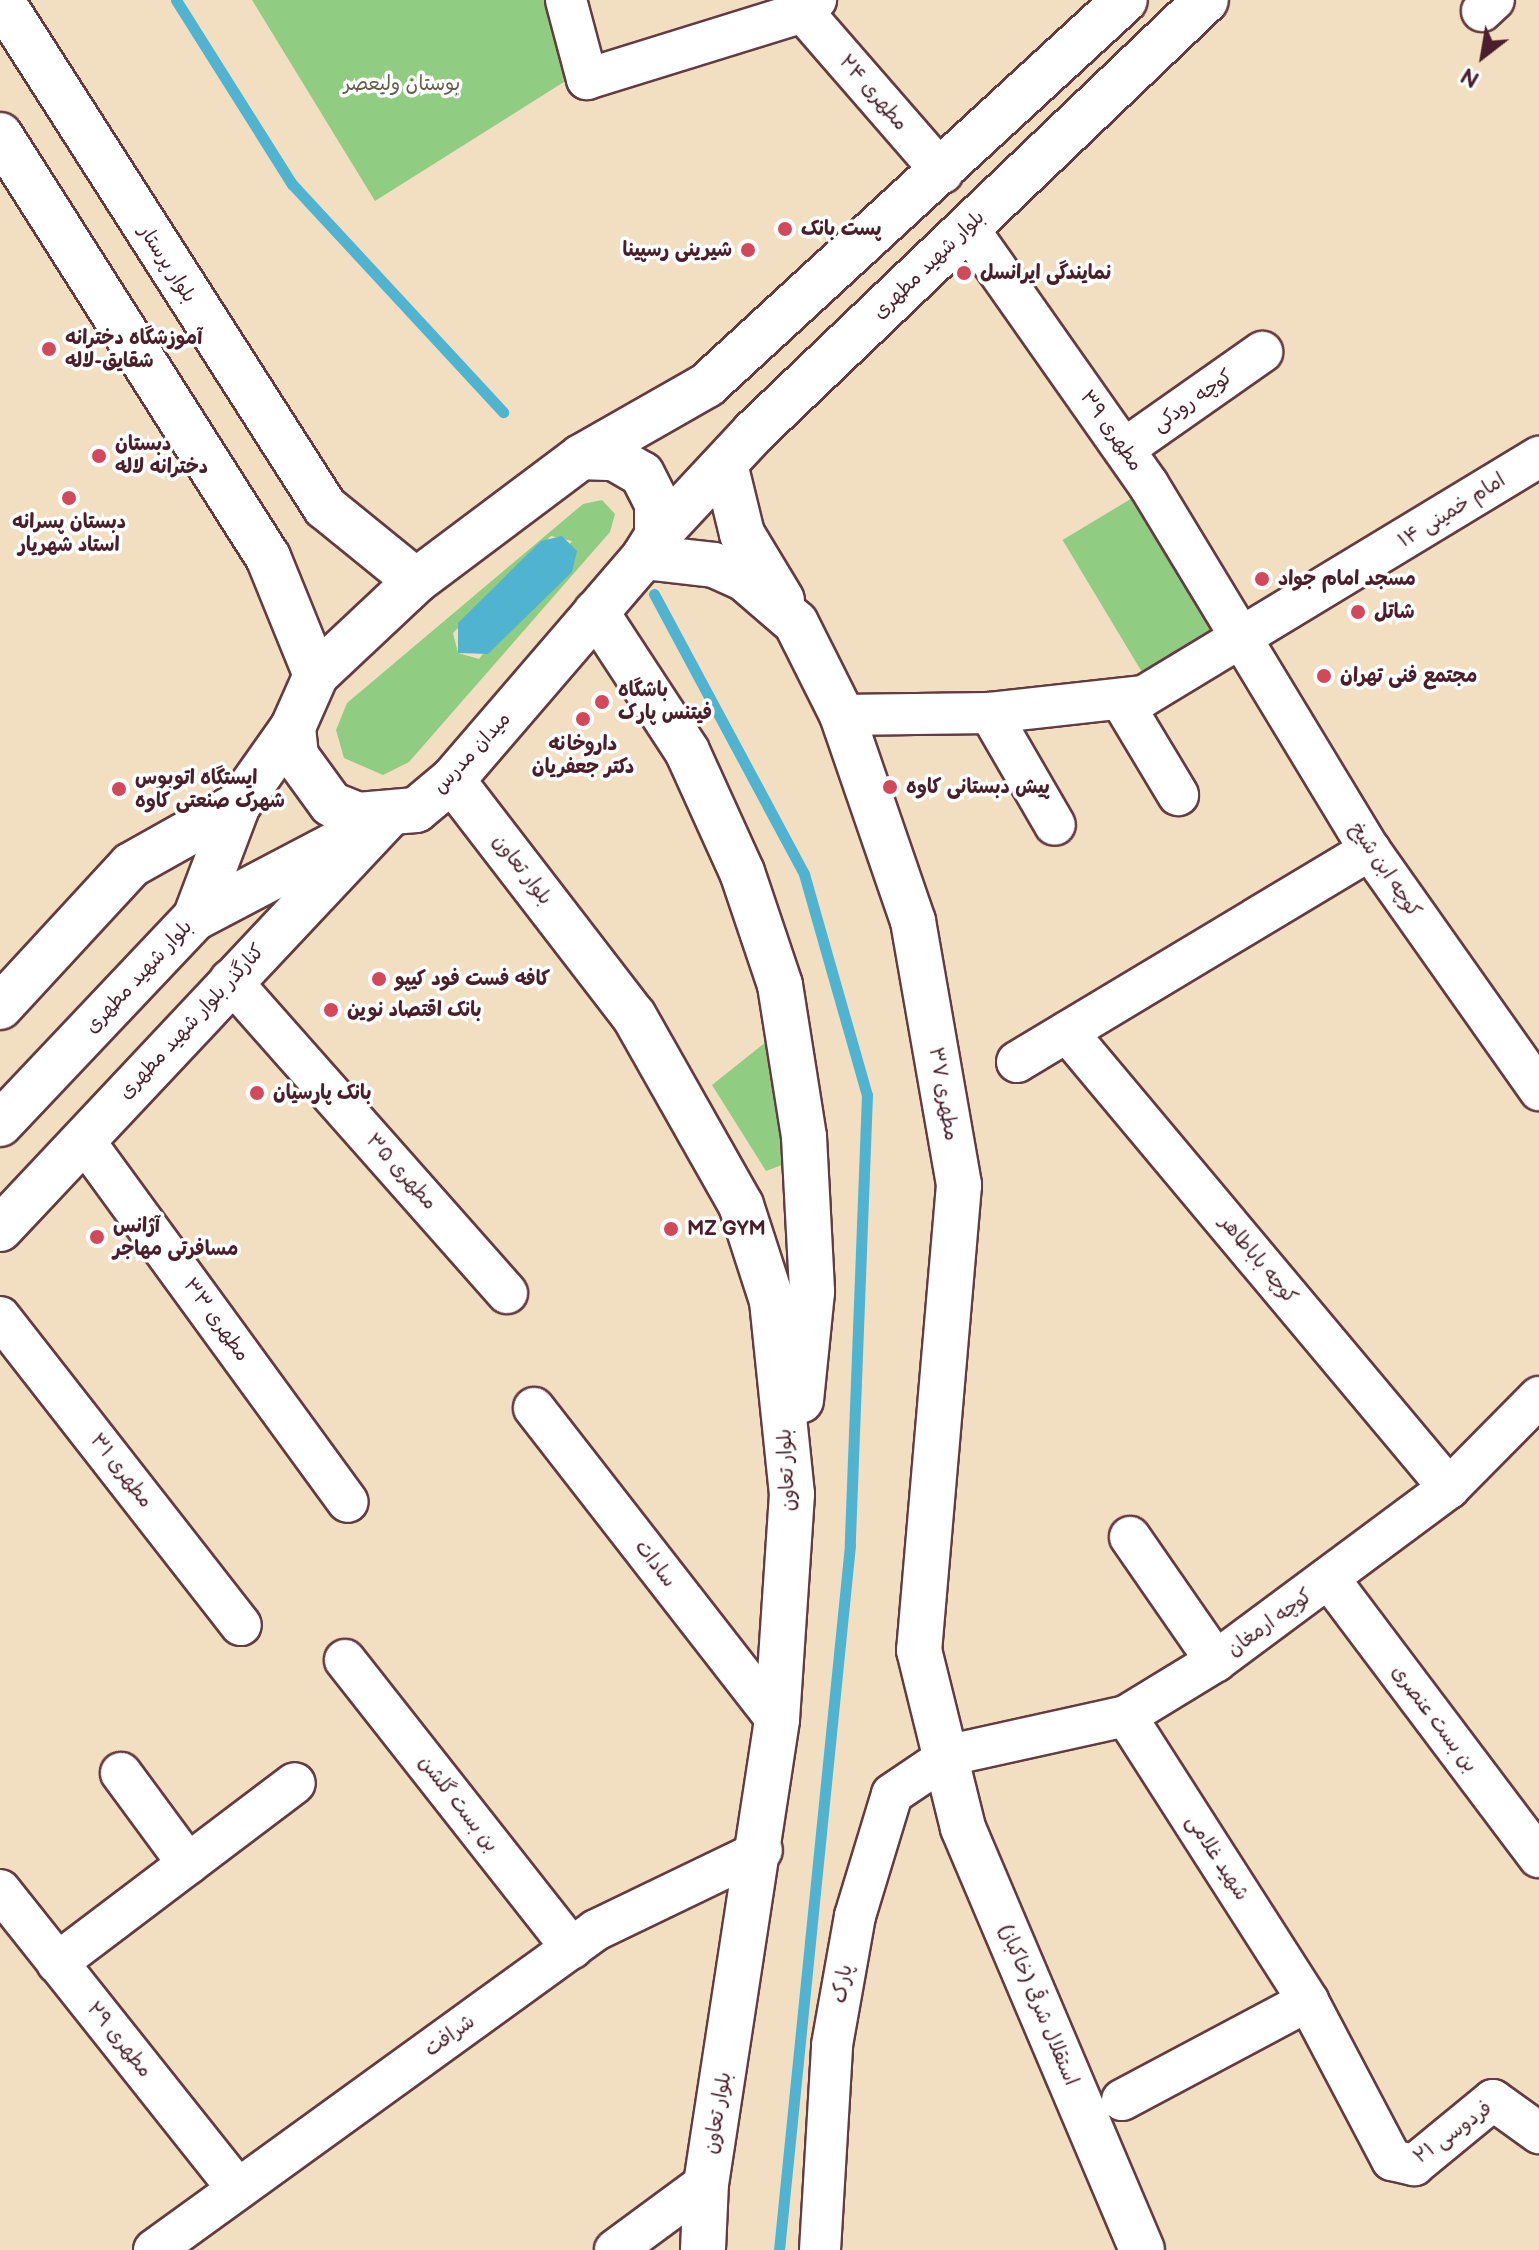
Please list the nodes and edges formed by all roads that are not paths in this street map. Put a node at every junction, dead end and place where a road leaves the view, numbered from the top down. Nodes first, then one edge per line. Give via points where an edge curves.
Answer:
1 (1, 0) edge
2 (566, 0) edge
3 (1125, 0) edge
4 (1206, 0) edge
5 (809, 6) edge
6 (0, 135) edge
7 (943, 173) junction
8 (968, 228) junction
9 (1262, 352) dead end
10 (1124, 449) junction
11 (581, 457) junction
12 (1539, 457) edge
13 (725, 464) junction
14 (651, 546) junction
15 (416, 581) junction
16 (596, 612) junction
17 (796, 623) junction
18 (1242, 643) junction
19 (316, 675) junction
20 (1121, 700) junction
21 (990, 713) junction
22 (842, 715) junction
23 (293, 727) junction
24 (452, 780) junction
25 (1178, 795) dead end
26 (238, 805) junction
27 (387, 817) junction
28 (1055, 825) dead end
29 (1370, 850) junction
30 (195, 918) junction
31 (230, 980) junction
32 (0, 1007) edge
33 (1067, 1032) junction
34 (1017, 1062) dead end
35 (1539, 1090) edge
36 (0, 1124) edge
37 (83, 1139) junction
38 (0, 1229) edge
39 (507, 1293) dead end
40 (0, 1317) edge
41 (1539, 1397) edge
42 (534, 1408) dead end
43 (1449, 1488) junction
44 (792, 1494) junction
45 (348, 1502) dead end
46 (1130, 1537) dead end
47 (1330, 1580) junction
48 (241, 1625) dead end
49 (345, 1660) dead end
50 (1216, 1661) junction
51 (1126, 1716) junction
52 (777, 1720) junction
53 (950, 1755) junction
54 (121, 1773) dead end
55 (295, 1783) dead end
56 (762, 1850) junction
57 (1539, 1857) edge
58 (188, 1864) junction
59 (0, 1890) edge
60 (572, 1948) junction
61 (57, 1963) junction
62 (1308, 2001) junction
63 (1122, 2100) dead end
64 (1539, 2133) edge
65 (706, 2183) junction
66 (238, 2189) junction
67 (154, 2250) edge
68 (615, 2250) edge
69 (703, 2250) edge
70 (820, 2250) edge
71 (1142, 2250) edge

1 - 15 street, بلوار پرستار via 325,507
2 - 5 street via 587,79
3 - 7 street
4 - 8 street, بلوار شهید مطهری
5 - 7 street, مطهری ۲۴
6 - 19 street via 268,557
7 - 11 street via 707,385
8 - 10 street, مطهری ۳۹
8 - 13 street, بلوار شهید مطهری
9 - 10 street, کوچه رودکی
10 - 18 street, مطهری ۳۹
11 - 14 street via 614,458 642,474 657,503
11 - 15 street
12 - 18 street, امام خمینی ۱۴
13 - 14 street, بلوار شهید مطهری
13 - 17 street via 742,534
14 - 16 street, میدان مدرس
14 - 17 street, مطهری ۳۷ via 745,579
15 - 19 street
16 - 24 street, میدان مدرس
16 - 44 street via 687,751 742,872 780,985 804,1137 812,1292
17 - 22 street, مطهری ۳۷
18 - 20 street, امام خمینی ۱۴ via 1144,696
18 - 29 street, کوچه ابن شیخ
19 - 23 street
20 - 21 street, امام خمینی ۱۴
20 - 25 street
21 - 22 street, امام خمینی ۱۴
21 - 28 street
22 - 53 street, مطهری ۳۷ via 913,921 959,1185 919,1650
23 - 26 street, بلوار شهید مطهری
23 - 27 street, میدان مدرس via 309,783 344,810
24 - 27 street, میدان مدرس via 416,810
24 - 44 street, بلوار تعاون via 634,1016 741,1205 772,1301
26 - 30 street, بلوار شهید مطهری
26 - 32 street via 131,865
27 - 30 street
27 - 31 street, کنارگذر بلوار شهید مطهری
29 - 33 street
29 - 35 street, کوچه ابن شیخ
30 - 36 street, بلوار شهید مطهری
31 - 37 street, کنارگذر بلوار شهید مطهری
31 - 39 street, مطهری ۳۵
33 - 34 street
33 - 43 street, کوچه باباطاهر
37 - 38 street, کنارگذر بلوار شهید مطهری
37 - 45 street, مطهری ۳۳
40 - 48 street, مطهری ۳۱
41 - 43 street, کوچه ارمغان
42 - 52 street, سادات
43 - 47 street, کوچه ارمغان
44 - 52 street, بلوار تعاون
46 - 50 street
47 - 50 street, کوچه ارمغان
47 - 57 street, بن بست عنصری
49 - 60 street, بن بست گلشن
50 - 51 street, کوچه ارمغان
51 - 53 street, کوچه ارمغان
51 - 62 street, شهید غلامی
52 - 56 street, بلوار تعاون
53 - 70 street, پارک via 892,1794 855,1916 826,2102
53 - 71 street, استقلال شرقی (خاکباز) via 963,1828
54 - 58 street
55 - 58 street
56 - 60 street, شرافت
56 - 65 street, بلوار تعاون
58 - 61 street
59 - 61 street, مطهری ۲۹
60 - 66 street, شرافت
61 - 66 street, مطهری ۲۹
62 - 63 street
62 - 64 street, فردوسی ۲۱ via 1392,2160 1414,2165 1493,2100
65 - 68 street
65 - 69 street, بلوار تعاون
66 - 67 street, شرافت

